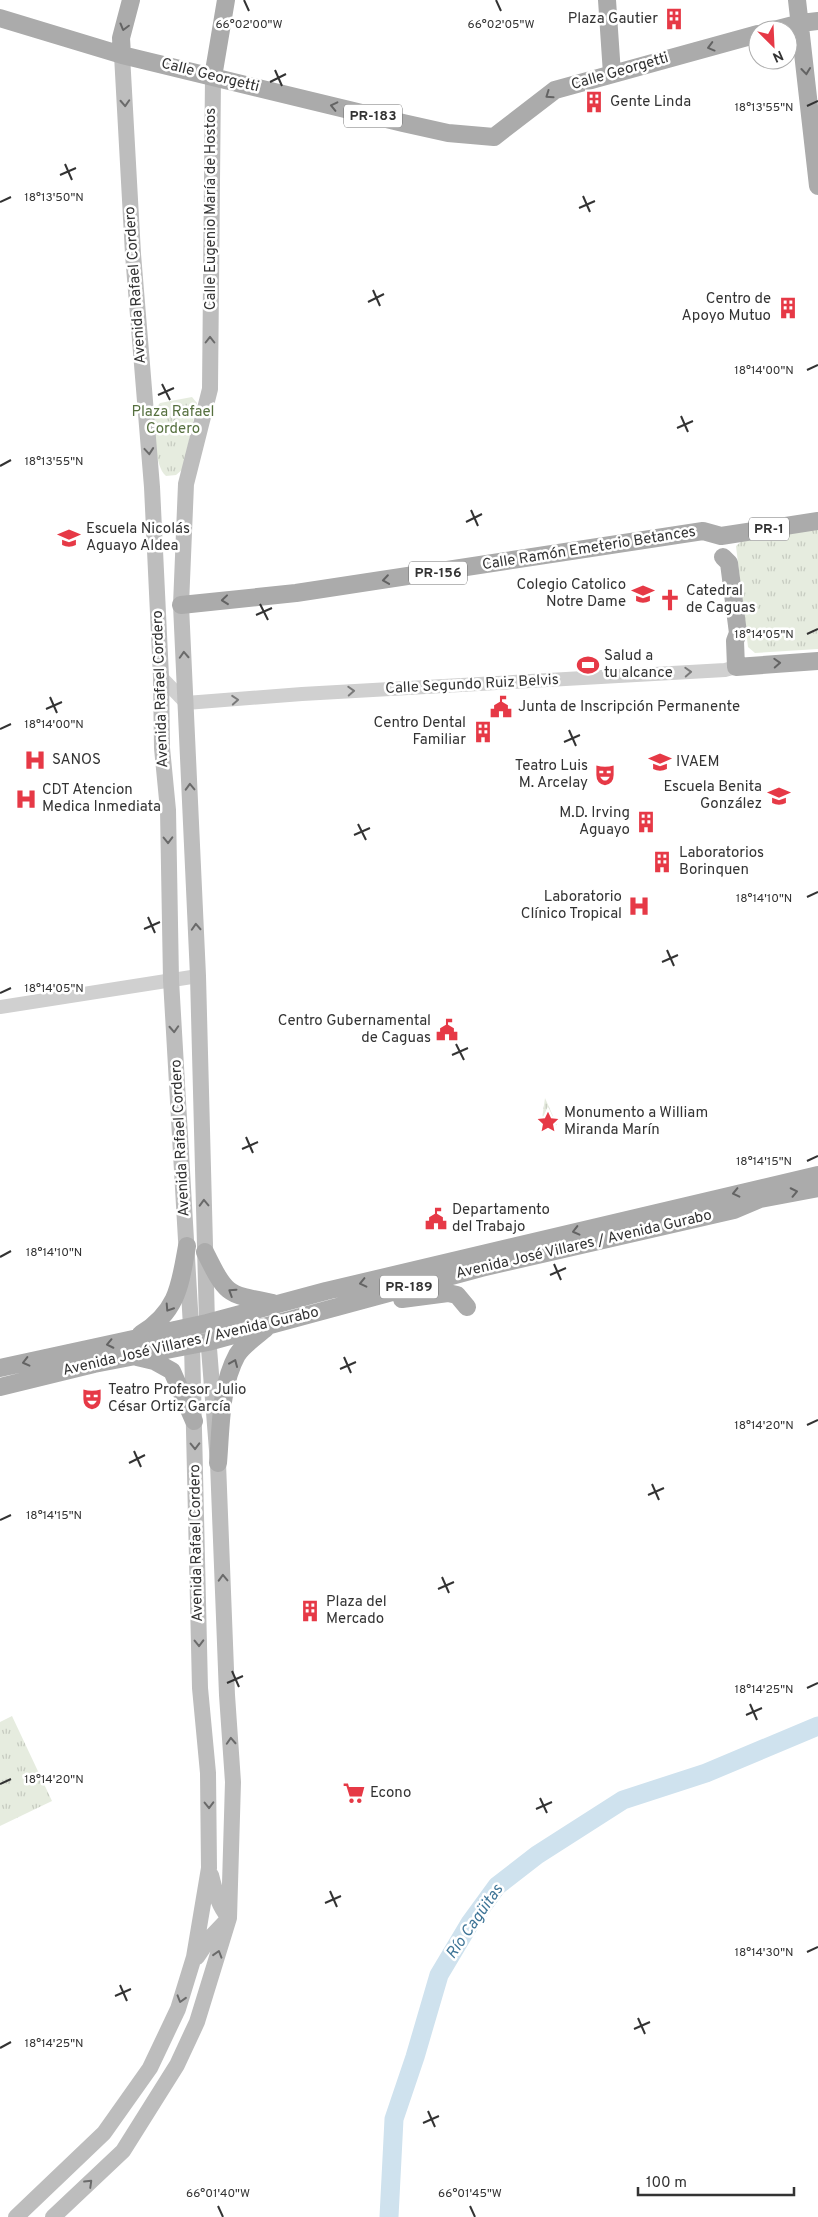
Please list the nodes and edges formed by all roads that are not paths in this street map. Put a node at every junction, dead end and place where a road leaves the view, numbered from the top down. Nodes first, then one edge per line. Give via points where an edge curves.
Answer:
1 (131, 0) edge
2 (226, 0) edge
3 (607, 0) edge
4 (797, 0) edge
5 (0, 18) edge
6 (809, 22) edge
7 (748, 37) edge
8 (122, 55) junction
9 (612, 74) junction
10 (212, 77) junction
11 (818, 186) edge
12 (210, 389) joint
13 (818, 522) edge
14 (721, 536) junction
15 (181, 605) junction
16 (818, 661) edge
17 (736, 666) junction
18 (161, 677) junction
19 (186, 703) junction
20 (198, 976) junction
21 (171, 980) junction
22 (0, 1008) edge
23 (818, 1175) edge
24 (818, 1188) edge
25 (546, 1239) junction
26 (187, 1246) junction
27 (206, 1252) junction
28 (481, 1268) junction
29 (326, 1292) junction
30 (279, 1304) junction
31 (467, 1308) dead end
32 (334, 1309) junction
33 (199, 1324) junction
34 (267, 1327) junction
35 (134, 1339) junction
36 (200, 1343) junction
37 (51, 1356) junction
38 (132, 1356) junction
39 (0, 1368) edge
40 (56, 1374) junction
41 (0, 1388) edge
42 (194, 1421) junction
43 (218, 1463) junction
44 (209, 1868) junction
45 (229, 1918) junction
46 (189, 1971) junction
47 (16, 2217) edge
48 (53, 2217) edge

1 -> 8 main road, Avenida Rafael Cordero via 121,38
2 - 10 main road, Calle Eugenio María de Hostos
3 - 9 main road
4 - 6 main road
5 - 8 main road, Calle Georgetti / PR-183
6 -> 11 main road
7 -> 9 main road, Calle Georgetti / PR-183
8 - 10 main road, Calle Georgetti / PR-183
8 -> 18 main road, Avenida Rafael Cordero via 133,254 152,487
9 -> 10 main road, Calle Georgetti / PR-183 via 555,90 494,137 448,133
12 -> 10 main road, Calle Eugenio María de Hostos
12 - 15 main road, Avenida Rafael Cordero via 186,484
13 - 14 main road, Calle Ramón Emeterio Betances / PR-1
14 -> 15 main road, Calle Ramón Emeterio Betances / PR-156 via 703,532 305,592
14 - 17 main road via 723,556 720,564 729,599 728,633 735,641
19 -> 15 main road, Avenida Rafael Cordero
17 -> 16 main road, Calle Segundo Ruiz Belvis
19 -> 17 street, Calle Segundo Ruiz Belvis via 725,670
18 - 19 street
18 -> 21 main road, Avenida Rafael Cordero via 162,748 168,810
20 -> 19 main road, Avenida Rafael Cordero
20 - 21 street
27 -> 20 main road, Avenida Rafael Cordero
21 - 22 street
21 -> 26 main road, Avenida Rafael Cordero
23 -> 25 main road, Avenida José Villares / Avenida Gurabo / PR-189
28 -> 24 main road, Avenida José Villares / Avenida Gurabo / PR-189 via 734,1210 760,1199
25 - 28 main road via 509,1252
25 -> 29 main road, Avenida José Villares / Avenida Gurabo / PR-189
26 - 33 main road, Avenida Rafael Cordero
26 -> 35 main road via 180,1288 169,1311
30 -> 27 main road via 236,1296 221,1284
27 - 33 main road, Avenida Rafael Cordero
28 - 32 main road, Avenida José Villares / Avenida Gurabo / PR-189
29 - 30 main road, Avenida José Villares / Avenida Gurabo / PR-189
29 - 32 main road
30 - 33 main road, Avenida José Villares / Avenida Gurabo / PR-189
31 - 32 main road via 457,1295 448,1292
32 - 34 main road, Avenida José Villares / Avenida Gurabo / PR-189
33 - 35 main road, Avenida José Villares / Avenida Gurabo / PR-189
33 - 36 main road, Avenida Rafael Cordero
34 - 36 main road, Avenida José Villares / Avenida Gurabo / PR-189
43 -> 34 main road via 229,1375 238,1354
35 -> 37 main road, Avenida José Villares / Avenida Gurabo / PR-189
36 - 38 main road, Avenida José Villares / Avenida Gurabo / PR-189
36 - 42 main road, Avenida Rafael Cordero
36 - 43 main road, Avenida Rafael Cordero
37 -> 39 main road, Avenida José Villares / Avenida Gurabo / PR-189
37 - 40 main road
38 - 40 main road, Avenida José Villares / Avenida Gurabo / PR-189
38 - 42 main road via 154,1361 172,1371
40 - 41 main road, Avenida José Villares / Avenida Gurabo / PR-189
42 -> 44 main road, Avenida Rafael Cordero via 200,1688 208,1773
45 -> 43 main road, Avenida Rafael Cordero via 233,1782
44 - 45 main road via 216,1895
44 - 46 main road, Avenida Rafael Cordero
45 - 46 main road via 209,1939
48 -> 45 main road, Avenida Rafael Cordero via 123,2151 177,2066 197,2022
46 -> 47 main road, Avenida Rafael Cordero via 178,2009 150,2068 110,2124

